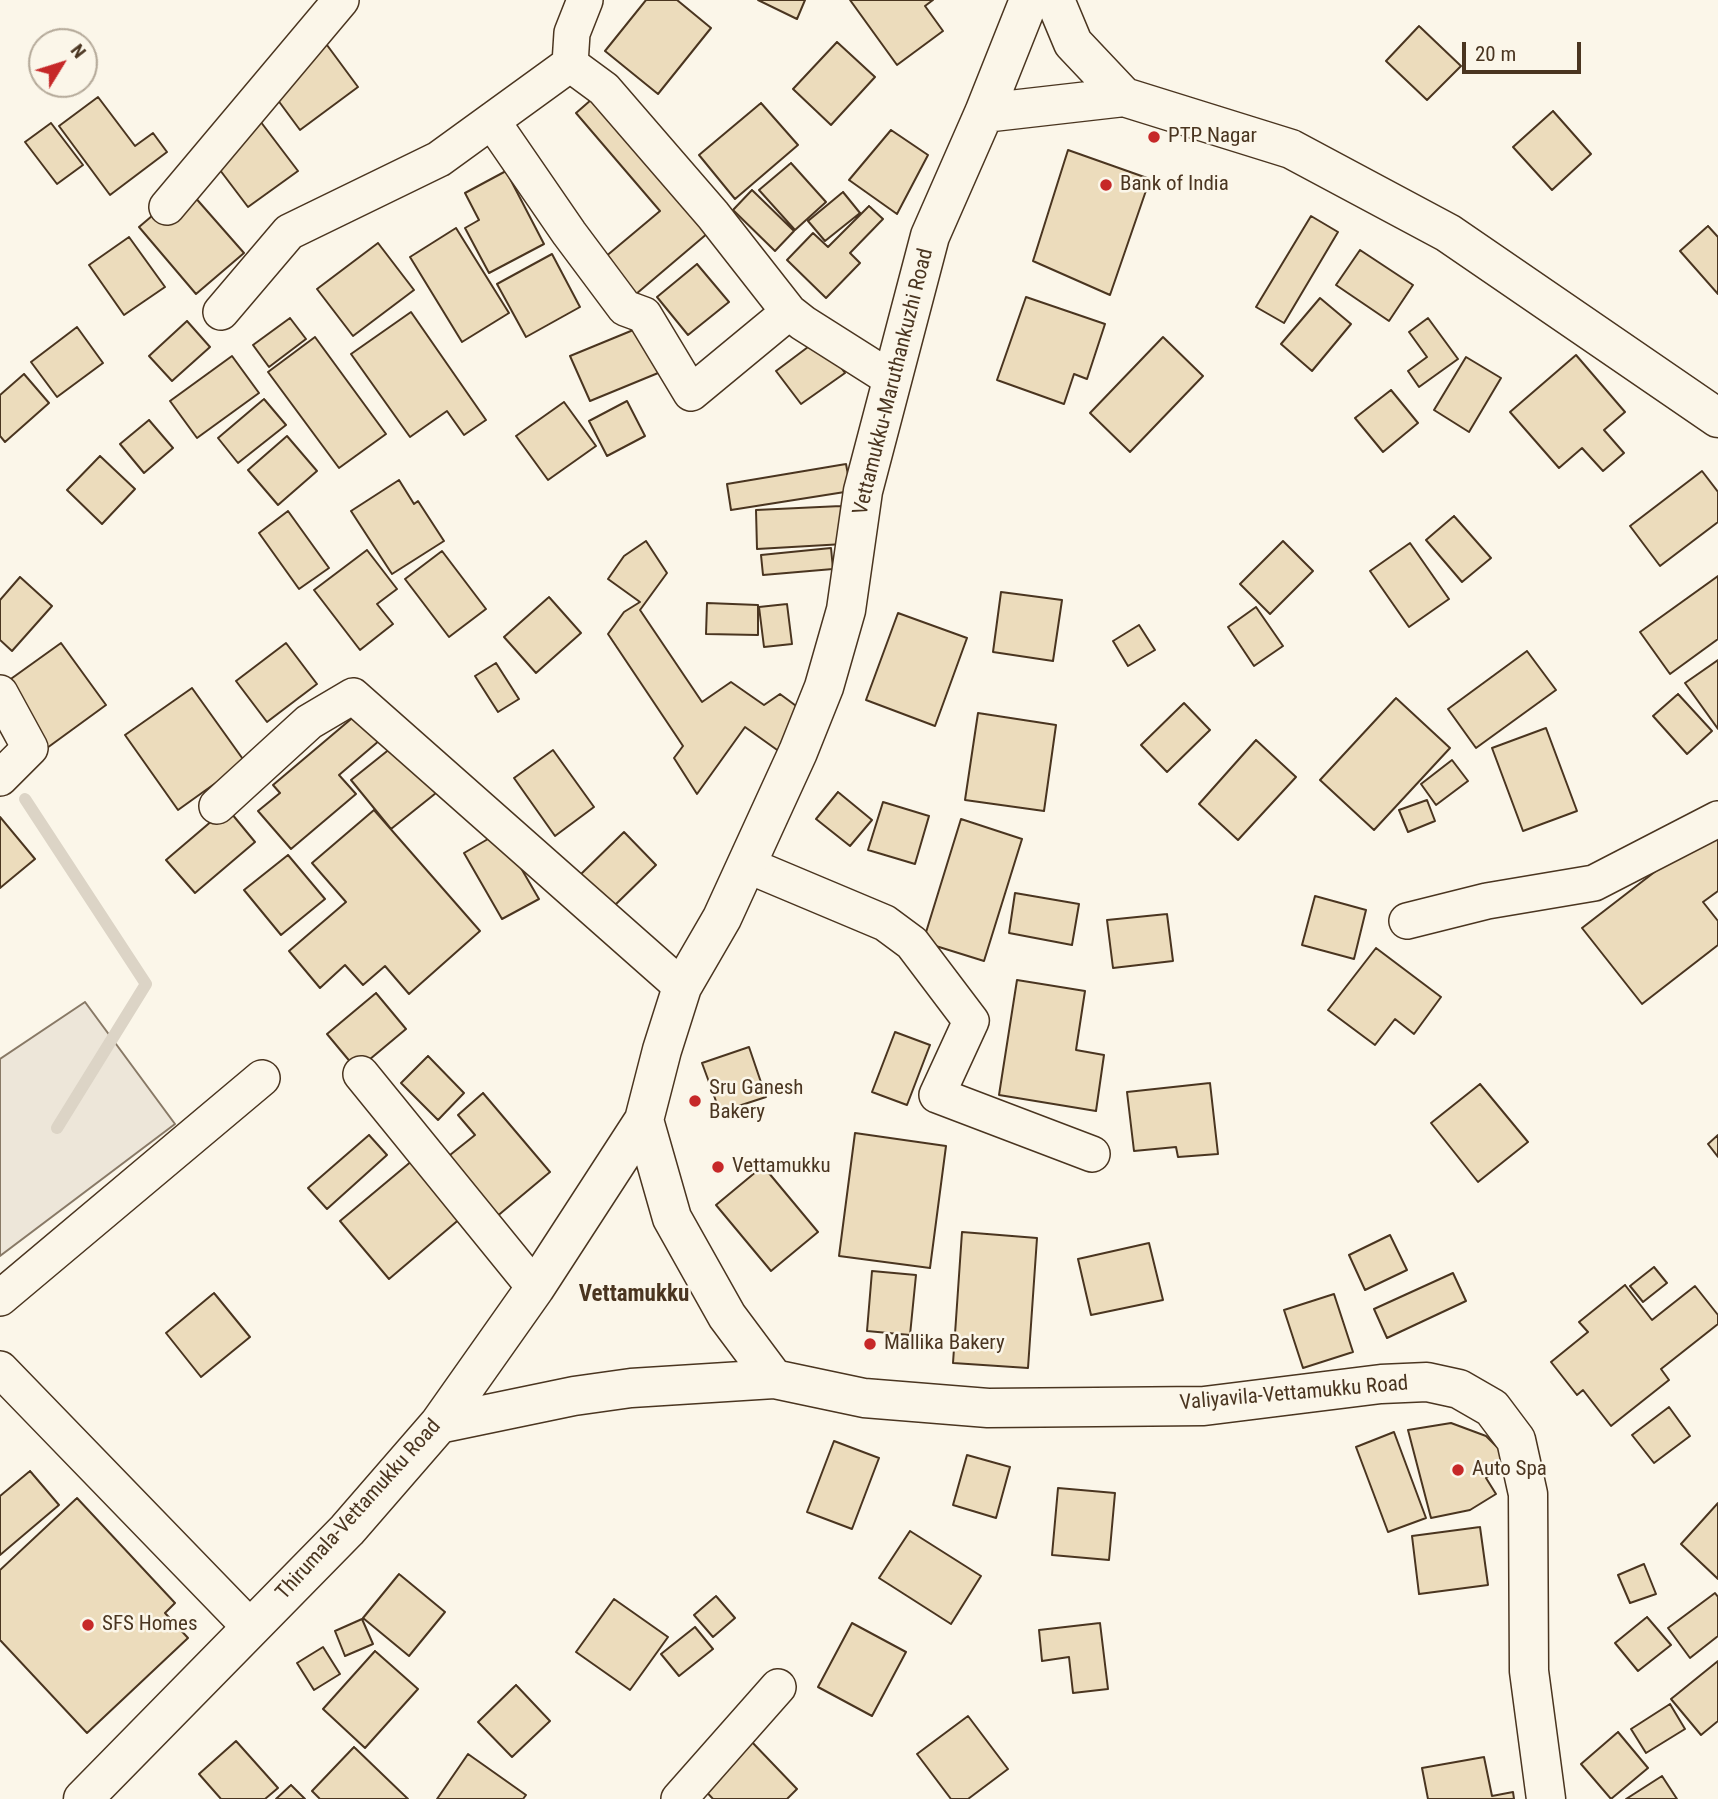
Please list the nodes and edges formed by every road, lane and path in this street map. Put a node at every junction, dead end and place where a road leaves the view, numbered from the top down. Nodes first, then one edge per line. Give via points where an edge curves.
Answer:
1 (341, 0) edge
2 (585, 0) edge
3 (1029, 0) edge
4 (1055, 0) edge
5 (570, 64) junction
6 (1124, 97) junction
7 (984, 113) junction
8 (492, 121) junction
9 (167, 206) dead end
10 (221, 312) dead end
11 (789, 312) junction
12 (893, 380) junction
13 (1718, 418) edge
14 (0, 693) edge
15 (0, 778) edge
16 (217, 806) dead end
17 (1718, 819) edge
18 (747, 865) junction
19 (1407, 920) dead end
20 (682, 987) junction
21 (361, 1074) dead end
22 (262, 1078) dead end
23 (645, 1120) junction
24 (1092, 1154) dead end
25 (535, 1288) junction
26 (0, 1298) edge
27 (0, 1369) edge
28 (775, 1379) junction
29 (439, 1424) junction
30 (250, 1627) junction
31 (778, 1687) dead end
32 (83, 1799) edge
33 (679, 1799) edge
34 (1546, 1799) edge

1 - 9 street
2 - 5 street via 572,33
3 - 7 main road, Vettamukku-Maruthankuzhi Road
4 - 6 main road via 1073,43
5 - 8 street
5 - 11 street via 604,89
6 - 7 main road
6 - 13 main road via 1291,149 1448,233
7 - 12 main road, Vettamukku-Maruthankuzhi Road via 930,236
8 - 10 street via 439,159 289,232
8 - 11 street via 625,308 644,315 691,393
11 - 12 street
12 - 18 main road, Vettamukku-Maruthankuzhi Road via 863,491 846,610 824,687
14 - 15 street via 30,748
16 - 20 street via 309,722 353,696
17 - 19 street via 1594,883
18 - 20 main road, Vettamukku-Maruthankuzhi Road
18 - 24 street via 885,923 912,943 971,1021 937,1095
20 - 23 main road, Vettamukku-Maruthankuzhi Road
21 - 25 street
22 - 26 street
23 - 25 main road, Thirumala-Vettamukku Road
23 - 28 main road via 672,1218 727,1316
25 - 29 main road, Thirumala-Vettamukku Road
27 - 30 street
28 - 29 main road, Valiyavila-Vettamukku Road via 608,1391
28 - 34 main road, Valiyavila-Vettamukku Road via 864,1398 988,1408 1204,1406 1427,1382 1460,1389 1492,1408 1516,1440 1528,1494 1529,1671
29 - 30 main road, Thirumala-Vettamukku Road via 347,1530
30 - 32 main road, Thirumala-Vettamukku Road
31 - 33 street

